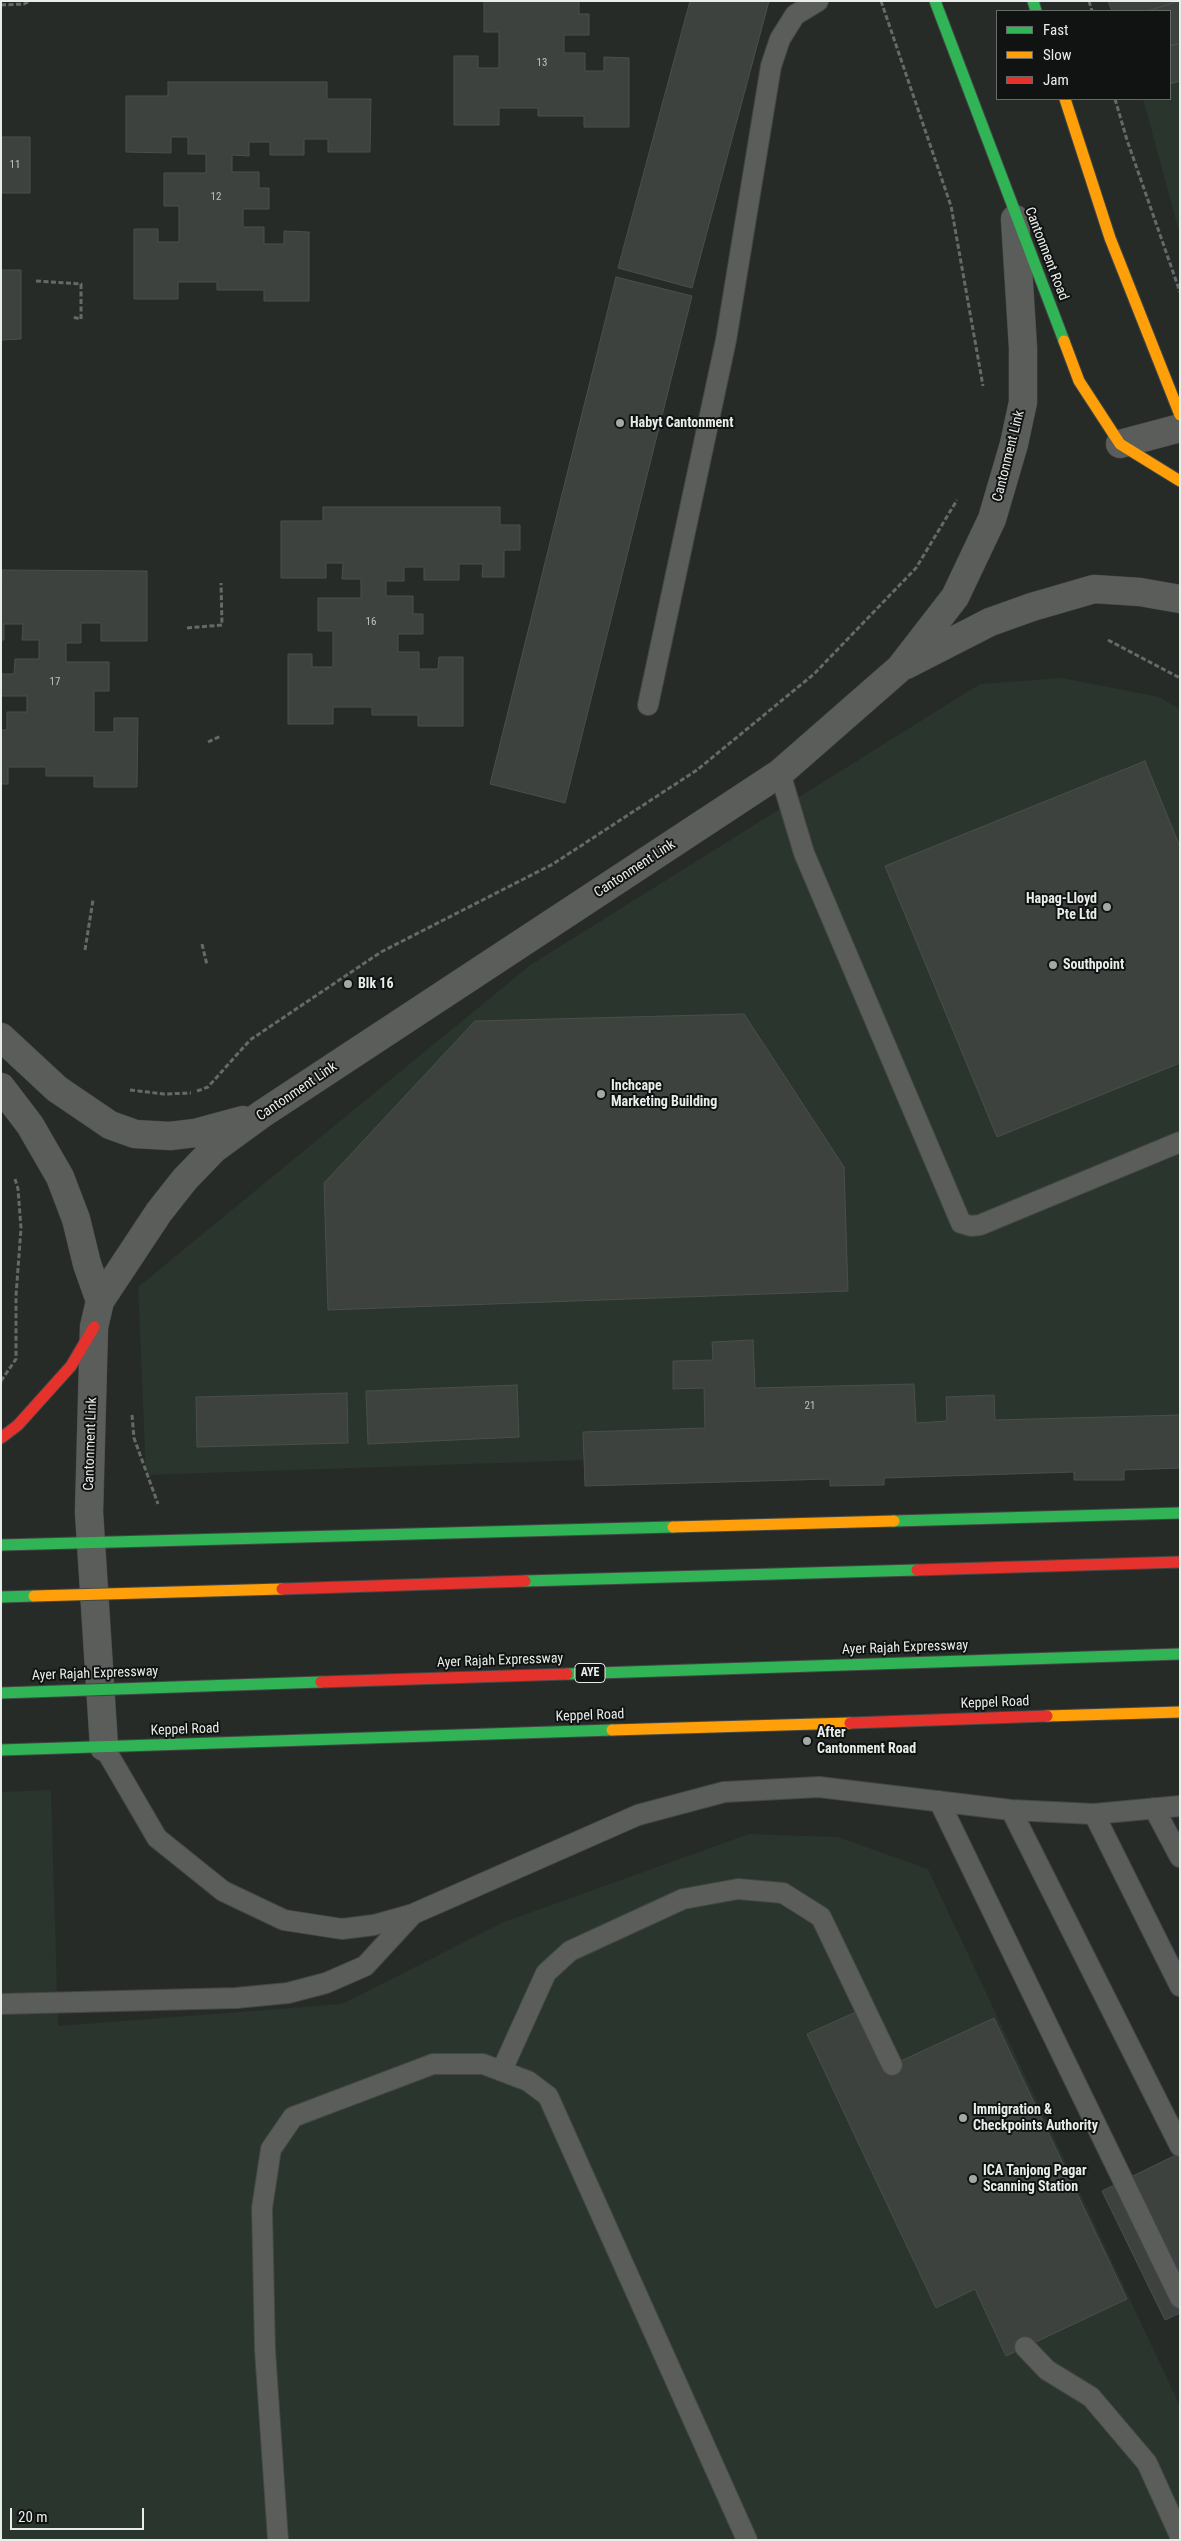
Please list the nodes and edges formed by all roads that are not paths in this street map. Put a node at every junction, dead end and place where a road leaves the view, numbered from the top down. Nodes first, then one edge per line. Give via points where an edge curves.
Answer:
1 (818, 1) edge
2 (935, 1) edge
3 (1065, 100) edge
4 (1015, 218) junction
5 (1180, 415) edge
6 (1180, 428) edge
7 (1120, 444) junction
8 (1180, 481) edge
9 (1180, 600) edge
10 (900, 668) junction
11 (648, 705) dead end
12 (780, 772) junction
13 (1, 1037) edge
14 (1, 1086) edge
15 (262, 1114) junction
16 (1180, 1142) edge
17 (100, 1301) junction
18 (94, 1327) junction
19 (1, 1438) edge
20 (1180, 1513) edge
21 (90, 1543) junction
22 (1, 1544) edge
23 (1180, 1562) edge
24 (1, 1597) edge
25 (1180, 1654) edge
26 (1, 1692) edge
27 (1180, 1712) edge
28 (104, 1747) junction
29 (1, 1750) edge
30 (939, 1801) junction
31 (1180, 1806) edge
32 (1154, 1808) junction
33 (1011, 1810) junction
34 (1094, 1814) junction
35 (1180, 1857) edge
36 (413, 1914) junction
37 (1180, 1986) edge
38 (1, 2004) edge
39 (892, 2065) dead end
40 (502, 2070) junction
41 (1180, 2146) edge
42 (1180, 2298) edge
43 (1025, 2347) dead end
44 (1180, 2536) edge
45 (278, 2540) edge
46 (747, 2540) edge

1 - 11 lane via 795,15 780,39 771,66 726,340
2 - 4 main road, Cantonment Road
3 - 5 main road via 1110,238
4 - 7 main road, Cantonment Road via 1079,381
4 - 10 street, Cantonment Link via 1023,402 1014,444 992,519 955,597
6 - 7 street
7 - 8 main road, Cantonment Road
9 - 10 street, Cantonment Link via 1140,592 1094,589 990,622
10 - 12 street, Cantonment Link
12 - 15 street, Cantonment Link
12 - 16 lane via 804,853 961,1224 980,1225
13 - 15 street via 75,1103 110,1125 135,1134 170,1136 195,1133
14 - 17 street via 30,1125 60,1177
15 - 17 street, Cantonment Link via 214,1149 185,1179 134,1246
17 - 18 street, Cantonment Link
18 - 19 main road via 71,1366 18,1425
18 - 21 street, Cantonment Link
20 - 21 main road
21 - 22 main road
21 - 28 street, Cantonment Link
23 - 24 main road, bridge
25 - 26 main road, Ayer Rajah Expressway / AYE, bridge
27 - 28 main road, Keppel Road
28 - 29 main road, Keppel Road
28 - 36 lane via 157,1838 223,1891 284,1920 342,1929 374,1925
30 - 33 lane
30 - 36 lane via 818,1787 724,1792 638,1815
30 - 42 lane
31 - 32 lane
32 - 34 lane
32 - 35 lane
33 - 34 lane
33 - 41 lane
34 - 37 lane
36 - 38 lane via 365,1966 326,1983 288,1993 236,1998
39 - 40 lane via 821,1917 783,1893 738,1889 683,1900 570,1951 546,1973
40 - 45 lane via 483,2064 434,2064 293,2117 271,2149 262,2208 265,2350
40 - 46 lane via 528,2081 548,2096
43 - 44 lane via 1047,2370 1091,2397 1147,2463

